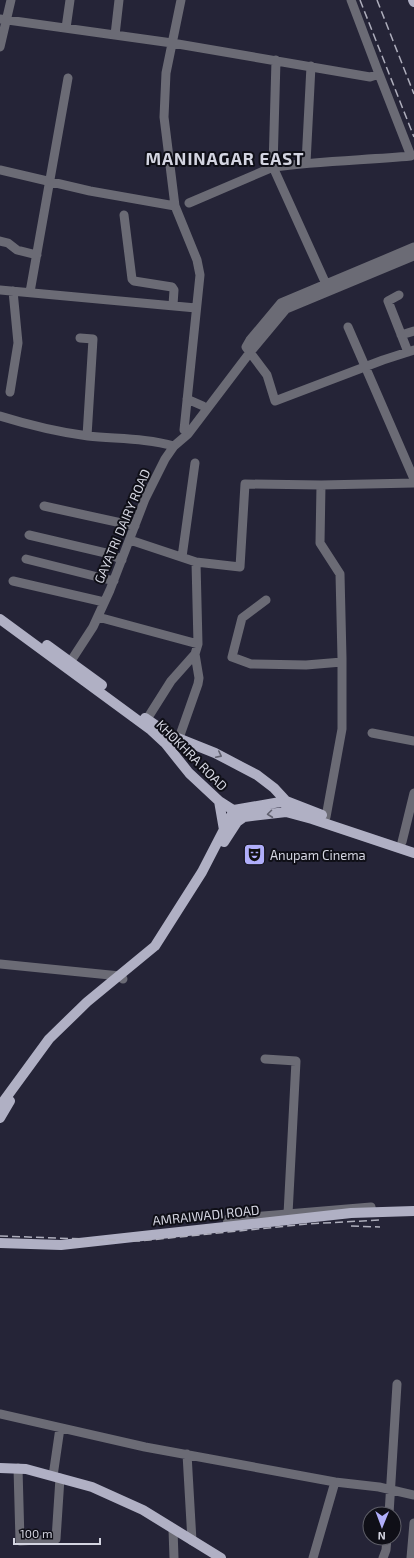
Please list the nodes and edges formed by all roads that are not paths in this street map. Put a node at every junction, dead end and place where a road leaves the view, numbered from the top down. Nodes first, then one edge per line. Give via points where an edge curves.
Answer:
1 (11, 0) edge
2 (70, 0) edge
3 (119, 0) edge
4 (181, 0) edge
5 (351, 0) edge
6 (3, 20) edge
7 (66, 28) junction
8 (115, 34) junction
9 (172, 43) junction
10 (0, 47) edge
11 (276, 60) junction
12 (312, 66) junction
13 (380, 74) junction
14 (68, 78) dead end
15 (412, 160) edge
16 (306, 163) junction
17 (273, 167) junction
18 (0, 170) edge
19 (51, 182) junction
20 (189, 203) dead end
21 (175, 206) junction
22 (124, 215) dead end
23 (0, 241) edge
24 (414, 247) edge
25 (414, 252) edge
26 (37, 255) junction
27 (414, 256) edge
28 (326, 284) junction
29 (0, 290) edge
30 (13, 291) junction
31 (30, 292) junction
32 (399, 295) dead end
33 (174, 305) junction
34 (196, 308) junction
35 (348, 327) dead end
36 (414, 331) edge
37 (401, 335) junction
38 (80, 338) dead end
39 (249, 350) junction
40 (411, 351) edge
41 (366, 366) junction
42 (10, 392) dead end
43 (187, 399) junction
44 (203, 406) junction
45 (0, 416) edge
46 (184, 430) junction
47 (87, 436) junction
48 (176, 443) junction
49 (195, 463) dead end
50 (414, 479) edge
51 (414, 484) edge
52 (321, 485) junction
53 (44, 506) dead end
54 (135, 526) junction
55 (29, 535) dead end
56 (130, 540) junction
57 (182, 557) junction
58 (26, 559) dead end
59 (122, 560) junction
60 (196, 562) junction
61 (13, 581) dead end
62 (114, 581) junction
63 (266, 600) dead end
64 (104, 602) junction
65 (0, 611) edge
66 (98, 617) junction
67 (0, 619) edge
68 (198, 644) junction
69 (195, 654) junction
70 (342, 662) junction
71 (68, 665) junction
72 (147, 719) junction
73 (372, 733) dead end
74 (172, 739) junction
75 (414, 741) edge
76 (414, 793) edge
77 (219, 801) junction
78 (286, 801) junction
79 (234, 810) junction
80 (286, 812) junction
81 (244, 817) junction
82 (326, 817) junction
83 (224, 830) junction
84 (402, 842) junction
85 (414, 846) edge
86 (414, 853) edge
87 (0, 964) edge
88 (121, 978) junction
89 (265, 1059) dead end
90 (0, 1106) edge
91 (0, 1118) edge
92 (414, 1211) edge
93 (372, 1212) junction
94 (288, 1214) junction
95 (227, 1226) junction
96 (0, 1243) edge
97 (397, 1384) dead end
98 (0, 1414) edge
99 (60, 1428) junction
100 (187, 1454) junction
101 (0, 1468) edge
102 (18, 1468) junction
103 (57, 1477) junction
104 (335, 1482) junction
105 (390, 1489) junction
106 (414, 1495) edge
107 (389, 1506) edge
108 (414, 1523) edge
109 (174, 1529) junction
110 (192, 1541) junction
111 (386, 1546) edge
112 (174, 1558) edge
113 (221, 1558) edge
114 (313, 1558) edge
115 (383, 1558) edge
116 (411, 1558) edge

1 - 6 street
2 - 7 street
3 - 8 street
4 - 9 street
5 - 13 street
6 - 7 street
6 - 10 street
7 - 8 street
8 - 9 street
9 - 11 street
9 - 21 street via 166,73 164,117
11 - 12 street
11 - 17 street
12 - 13 street via 370,77
12 - 16 street
13 - 15 street
14 - 19 street
15 - 16 street
16 - 17 street
17 - 20 street
17 - 28 street
18 - 19 street
19 - 21 street
19 - 26 street
21 - 34 street via 199,267
22 - 33 street via 132,279 172,287
23 - 26 street via 17,250
24 - 28 street
25 - 39 street via 284,306
26 - 31 street
27 - 39 street via 286,309
28 - 39 street via 281,303 250,340 246,347
29 - 30 street
30 - 31 street
30 - 42 street via 18,343
31 - 33 street
32 - 37 street via 388,301
33 - 34 street
34 - 43 street
35 - 41 street
36 - 37 street
37 - 40 street
38 - 47 street via 93,339
39 - 41 street via 267,375 275,400
39 - 44 street
39 - 48 street, GAYATRI DAIRY ROAD via 188,434
40 - 41 street
41 - 50 street
43 - 44 street
43 - 46 street
44 - 46 street
45 - 47 street via 41,428
46 - 48 street
47 - 48 street
48 - 54 street, GAYATRI DAIRY ROAD via 145,499
49 - 57 street
51 - 52 street
52 - 60 street via 245,484 240,567
52 - 70 street via 320,542 340,574
53 - 54 street
54 - 56 street, GAYATRI DAIRY ROAD
55 - 59 street via 110,554
56 - 57 street
56 - 59 street, GAYATRI DAIRY ROAD
57 - 60 street
58 - 62 street
59 - 62 street, GAYATRI DAIRY ROAD
60 - 68 street
61 - 64 street
62 - 64 street, GAYATRI DAIRY ROAD
63 - 70 street via 242,618 232,657 250,664 306,665
64 - 66 street, GAYATRI DAIRY ROAD
65 - 71 main road, KHOKHRA ROAD
66 - 68 street
66 - 71 street, GAYATRI DAIRY ROAD
67 - 71 main road, KHOKHRA ROAD
68 - 69 street
69 - 72 street via 171,681
69 - 74 street via 198,684
70 - 82 street via 342,729
71 - 72 main road, KHOKHRA ROAD
71 - 74 main road, KHOKHRA ROAD via 151,730
72 - 74 main road, KHOKHRA ROAD
73 - 75 street
74 - 77 main road, KHOKHRA ROAD via 189,773
74 -> 78 main road, KHOKHRA ROAD via 215,753 257,775
76 - 84 street
77 - 79 main road, KHOKHRA ROAD
77 - 83 main road
78 - 79 main road
78 - 80 main road
78 - 82 main road, KHOKHRA ROAD
79 - 81 main road, KHOKHRA ROAD
79 - 83 main road
80 -> 81 main road
80 - 86 main road
81 - 88 main road via 229,833 205,878 159,949
82 - 84 main road, KHOKHRA ROAD
83 - 88 main road via 202,872 155,946
84 - 85 main road, KHOKHRA ROAD
87 - 88 street
88 - 90 main road via 88,1002 49,1039
88 - 91 main road via 54,1042 30,1072
89 - 94 street via 296,1061
92 - 93 main road, AMRAIWADI ROAD
93 - 94 street via 371,1207
93 - 95 main road, AMRAIWADI ROAD
94 - 95 street via 228,1219
95 - 96 main road, AMRAIWADI ROAD via 61,1244
97 - 105 street
98 - 99 street
99 - 100 street
99 - 103 street
100 - 104 street
100 - 110 street
101 - 102 main road
102 - 103 main road
102 - 103 street via 20,1541 56,1539
103 - 109 main road via 92,1487 143,1510
104 - 105 street
104 - 114 street
105 - 106 street
105 - 107 street
108 - 116 street
109 - 110 main road
109 - 112 street
110 - 113 main road
111 - 115 street

